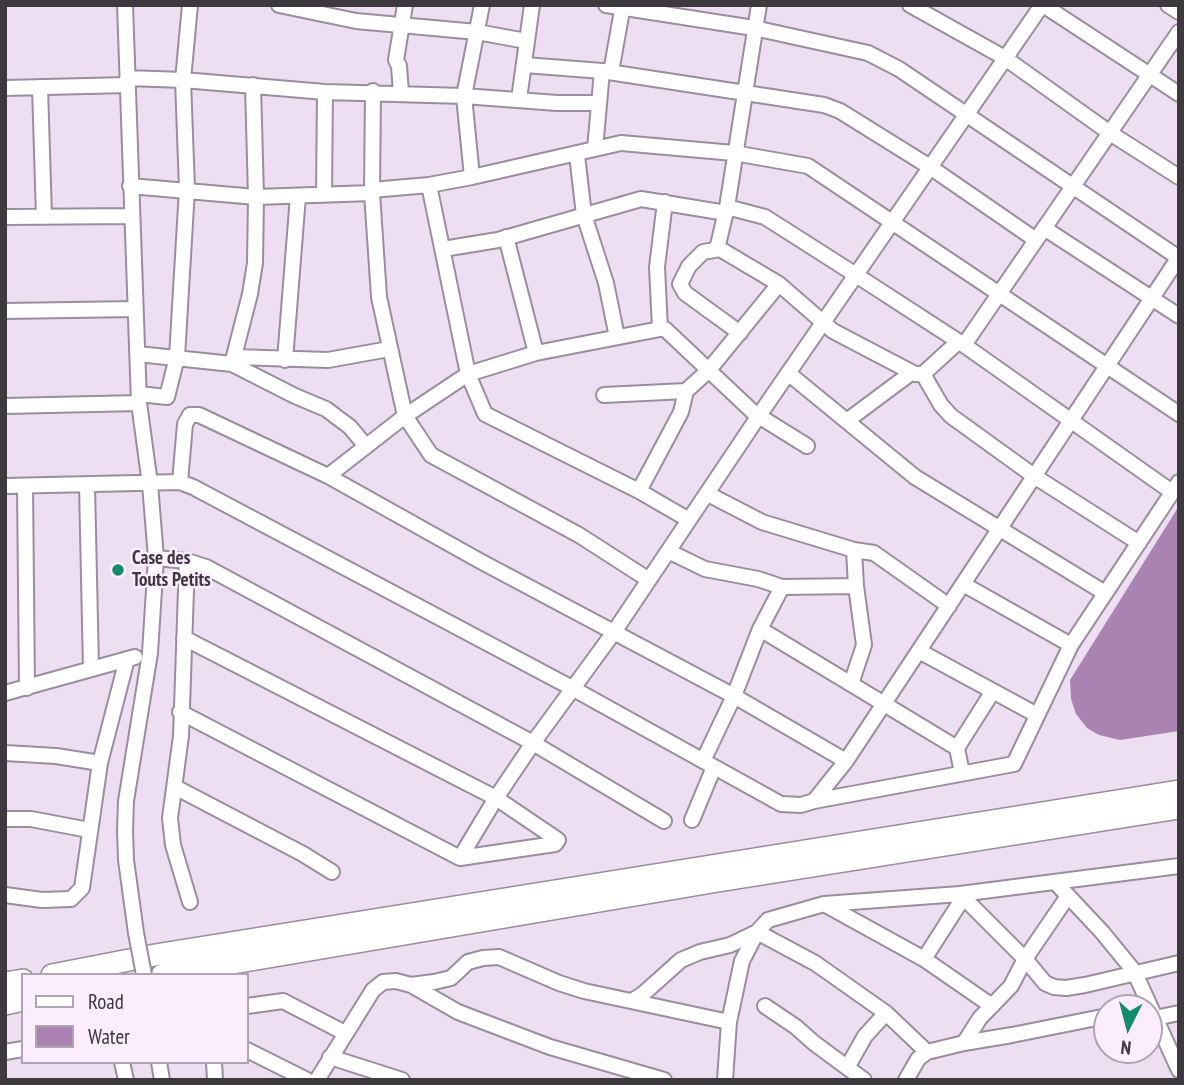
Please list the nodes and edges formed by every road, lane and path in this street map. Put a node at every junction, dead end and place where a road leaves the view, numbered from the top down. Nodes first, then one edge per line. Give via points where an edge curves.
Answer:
1 (125, 5) edge
2 (190, 5) edge
3 (279, 5) edge
4 (405, 5) edge
5 (482, 5) edge
6 (532, 5) edge
7 (606, 5) edge
8 (758, 5) edge
9 (910, 5) edge
10 (1042, 5) edge
11 (1168, 5) edge
12 (623, 6) edge
13 (1179, 12) edge
14 (401, 26) junction
15 (754, 28) junction
16 (477, 32) junction
17 (1179, 32) edge
18 (526, 41) junction
19 (1005, 58) junction
20 (525, 65) junction
21 (607, 71) junction
22 (1149, 75) junction
23 (183, 80) junction
24 (127, 81) junction
25 (253, 85) junction
26 (40, 87) junction
27 (5, 88) edge
28 (373, 91) junction
29 (325, 92) junction
30 (401, 93) junction
31 (744, 94) junction
32 (1179, 94) edge
33 (464, 96) junction
34 (519, 99) junction
35 (598, 103) junction
36 (966, 115) junction
37 (1110, 133) junction
38 (595, 149) junction
39 (734, 153) junction
40 (577, 155) junction
41 (930, 167) junction
42 (472, 177) junction
43 (1179, 177) edge
44 (429, 185) junction
45 (130, 186) junction
46 (1073, 187) junction
47 (187, 190) junction
48 (372, 192) junction
49 (324, 195) junction
50 (256, 197) junction
51 (298, 197) junction
52 (665, 202) junction
53 (726, 210) junction
54 (584, 215) junction
55 (132, 216) junction
56 (5, 217) edge
57 (44, 217) junction
58 (891, 223) junction
59 (1040, 234) junction
60 (506, 237) junction
61 (443, 249) junction
62 (720, 249) junction
63 (1179, 258) edge
64 (856, 275) junction
65 (779, 284) junction
66 (999, 294) junction
67 (1152, 298) junction
68 (135, 309) junction
69 (5, 311) edge
70 (1179, 316) edge
71 (823, 322) junction
72 (660, 329) junction
73 (740, 333) junction
74 (617, 337) junction
75 (961, 343) junction
76 (389, 349) junction
77 (536, 353) junction
78 (138, 354) junction
79 (177, 357) junction
80 (285, 360) junction
81 (233, 361) junction
82 (1106, 367) junction
83 (708, 371) junction
84 (788, 373) junction
85 (917, 373) junction
86 (468, 374) junction
87 (686, 391) junction
88 (604, 395) dead end
89 (139, 399) junction
90 (5, 406) edge
91 (760, 414) junction
92 (1179, 414) edge
93 (405, 416) junction
94 (848, 420) junction
95 (1071, 421) junction
96 (365, 445) junction
97 (807, 446) dead end
98 (328, 476) junction
99 (1034, 476) junction
100 (180, 482) junction
101 (150, 484) junction
102 (87, 485) junction
103 (5, 486) edge
104 (25, 486) junction
105 (1175, 487) edge
106 (639, 491) junction
107 (708, 494) junction
108 (689, 520) junction
109 (999, 530) junction
110 (1139, 542) junction
111 (854, 550) junction
112 (668, 551) junction
113 (156, 558) junction
114 (187, 561) junction
115 (649, 580) junction
116 (963, 584) junction
117 (856, 586) junction
118 (782, 587) junction
119 (1105, 593) junction
120 (949, 606) junction
121 (760, 629) junction
122 (614, 632) junction
123 (184, 638) junction
124 (1071, 645) junction
125 (919, 651) junction
126 (150, 653) junction
127 (127, 659) junction
128 (91, 668) junction
129 (851, 684) junction
130 (27, 688) junction
131 (572, 688) junction
132 (993, 691) junction
133 (5, 693) edge
134 (734, 696) junction
135 (884, 704) junction
136 (180, 712) junction
137 (1037, 715) junction
138 (533, 743) junction
139 (957, 748) junction
140 (5, 753) edge
141 (846, 761) junction
142 (100, 763) junction
143 (708, 764) junction
144 (962, 774) junction
145 (175, 787) junction
146 (1179, 791) edge
147 (496, 798) junction
148 (814, 801) junction
149 (1179, 808) edge
150 (5, 819) edge
151 (692, 820) dead end
152 (664, 821) dead end
153 (89, 830) junction
154 (460, 858) junction
155 (1179, 866) edge
156 (332, 872) dead end
157 (1056, 883) junction
158 (5, 895) edge
159 (961, 896) junction
160 (1069, 896) junction
161 (190, 902) dead end
162 (824, 904) junction
163 (757, 932) junction
164 (924, 959) junction
165 (1025, 959) junction
166 (1179, 963) edge
167 (1134, 971) junction
168 (63, 973) edge
169 (144, 973) edge
170 (174, 973) edge
171 (411, 985) junction
172 (1139, 994) edge
173 (632, 1001) junction
174 (248, 1006) edge
175 (765, 1006) dead end
176 (992, 1006) junction
177 (886, 1013) junction
178 (1093, 1019) edge
179 (729, 1022) junction
180 (345, 1033) junction
181 (1163, 1035) edge
182 (964, 1042) junction
183 (248, 1050) edge
184 (927, 1052) junction
185 (330, 1057) junction
186 (848, 1066) junction
187 (1179, 1070) edge
188 (358, 1074) edge
189 (307, 1080) edge
190 (317, 1080) edge
191 (402, 1080) edge
192 (664, 1080) edge
193 (725, 1080) edge
194 (864, 1080) edge
195 (906, 1080) edge

1 - 24 street
2 - 23 street
3 - 14 street
4 - 14 street
5 - 16 street
6 - 18 street
7 - 12 street
8 - 15 street
9 - 19 street
10 - 19 street
10 - 22 street
11 - 13 street
12 - 15 street
12 - 21 street
14 - 16 street
14 - 30 street via 396,60
15 - 31 street
15 - 36 street via 868,53
16 - 18 street
16 - 33 street
17 - 22 street
18 - 20 street
19 - 36 street
19 - 37 street
20 - 21 street
20 - 34 street
21 - 31 street
21 - 35 street
22 - 32 street
22 - 37 street
23 - 24 street
23 - 25 street
23 - 47 street
24 - 26 street
24 - 45 street
25 - 29 street
25 - 50 street
26 - 27 street
26 - 57 street
28 - 29 street
28 - 30 street
28 - 48 street
29 - 49 street
30 - 33 street
31 - 39 street
31 - 41 street via 840,111
33 - 34 street
33 - 42 street
34 - 35 street
35 - 38 street
36 - 41 street
36 - 46 street
37 - 43 street
37 - 46 street
38 - 39 street via 640,143
38 - 40 street
39 - 53 street
39 - 58 street via 808,166
40 - 42 street
40 - 54 street
41 - 58 street
41 - 59 street
42 - 44 street
44 - 48 street
44 - 61 street
45 - 47 street
45 - 55 street
46 - 59 street
46 - 63 street
47 - 50 street
47 - 79 street
48 - 49 street
48 - 76 street via 379,298
49 - 51 street
50 - 51 street
50 - 81 street via 255,263
51 - 80 street
52 - 53 street
52 - 54 street via 641,199
52 - 72 street via 657,267
53 - 62 street
53 - 64 street via 765,217
54 - 60 street
54 - 74 street
55 - 57 street
55 - 68 street
56 - 57 street
58 - 64 street
58 - 66 street
59 - 66 street
59 - 67 street
60 - 61 street
60 - 77 street
61 - 86 street
62 - 65 street
62 - 73 street via 703,252 680,284 685,293
63 - 67 street
64 - 71 street
64 - 75 street
65 - 71 street
65 - 73 street
66 - 75 street
66 - 82 street
67 - 70 street
67 - 82 street
68 - 69 street
68 - 78 street
71 - 84 street
71 - 85 street
72 - 74 street
72 - 83 street
73 - 83 street
74 - 77 street
75 - 85 street
75 - 95 street
76 - 80 street via 328,360
76 - 93 street
77 - 86 street
78 - 79 street
78 - 89 street
79 - 81 street
79 - 89 street via 167,397
80 - 81 street
81 - 96 street via 326,409
82 - 92 street
82 - 95 street
83 - 87 street
83 - 91 street
84 - 91 street
84 - 94 street
85 - 94 street
85 - 99 street via 951,416
86 - 93 street
86 - 106 street via 485,414
87 - 88 street
87 - 106 street via 681,412
89 - 90 street
89 - 101 street
91 - 97 street
91 - 107 street
93 - 96 street
93 - 115 street via 431,455 579,535
94 - 109 street via 915,477
95 - 99 street
95 - 105 street
96 - 98 street
98 - 100 street via 193,415 185,424
98 - 122 street
99 - 109 street
99 - 110 street
100 - 101 street
100 - 131 street
101 - 102 street
101 - 113 street
102 - 104 street
102 - 128 street
103 - 104 street
104 - 130 street
105 - 110 street
106 - 108 street
107 - 108 street
107 - 111 street via 762,522
108 - 112 street
109 - 116 street
109 - 119 street
110 - 119 street
111 - 117 street
111 - 120 street via 874,553 891,563
112 - 115 street
112 - 118 street via 705,569
113 - 114 street
113 - 126 street
114 - 123 street
114 - 138 street via 206,567
115 - 122 street
116 - 120 street
116 - 124 street
117 - 118 street
117 - 129 street via 864,645
118 - 121 street
119 - 124 street
120 - 125 street
121 - 129 street
121 - 134 street
122 - 131 street
122 - 134 street
123 - 136 street
123 - 147 street
124 - 137 street
125 - 132 street
125 - 135 street
126 - 127 street
126 - 169 street, bridge via 125,831
127 - 128 street
127 - 142 street
128 - 130 street
129 - 135 street
130 - 133 street
131 - 138 street
131 - 143 street
132 - 137 street
132 - 139 street
134 - 141 street
134 - 143 street
135 - 139 street
135 - 141 street
136 - 145 street
136 - 154 street
137 - 144 street via 1014,764
138 - 147 street
138 - 152 street
139 - 144 street
140 - 142 street
141 - 148 street
142 - 153 street
143 - 148 street via 781,804
143 - 151 street
144 - 148 street
145 - 156 street
145 - 161 street via 170,818 173,845
146 - 168 highway
147 - 154 street
147 - 154 street via 558,843
149 - 170 highway
150 - 153 street
153 - 158 street via 84,883 76,897 42,900
155 - 157 street
157 - 159 street
157 - 160 street
159 - 162 street
159 - 164 street
159 - 165 street
160 - 165 street
160 - 167 street
162 - 163 street via 768,920
162 - 164 street
163 - 173 street via 681,960
163 - 177 street via 815,963
163 - 179 street via 742,961
164 - 176 street
165 - 167 street via 1045,983 1066,988
165 - 176 street via 1012,986
166 - 167 street
167 - 172 street
171 - 173 street via 451,978 468,962 499,957 559,983
171 - 180 street via 383,982
171 - 192 street via 458,1012 550,1047
173 - 179 street
174 - 180 street via 283,1001
175 - 186 street
176 - 182 street
177 - 184 street
177 - 186 street via 865,1036
178 - 182 street
179 - 193 street
180 - 185 street
181 - 187 street
182 - 184 street
183 - 189 street
184 - 195 street
185 - 188 street
185 - 190 street
186 - 194 street
188 - 191 street

